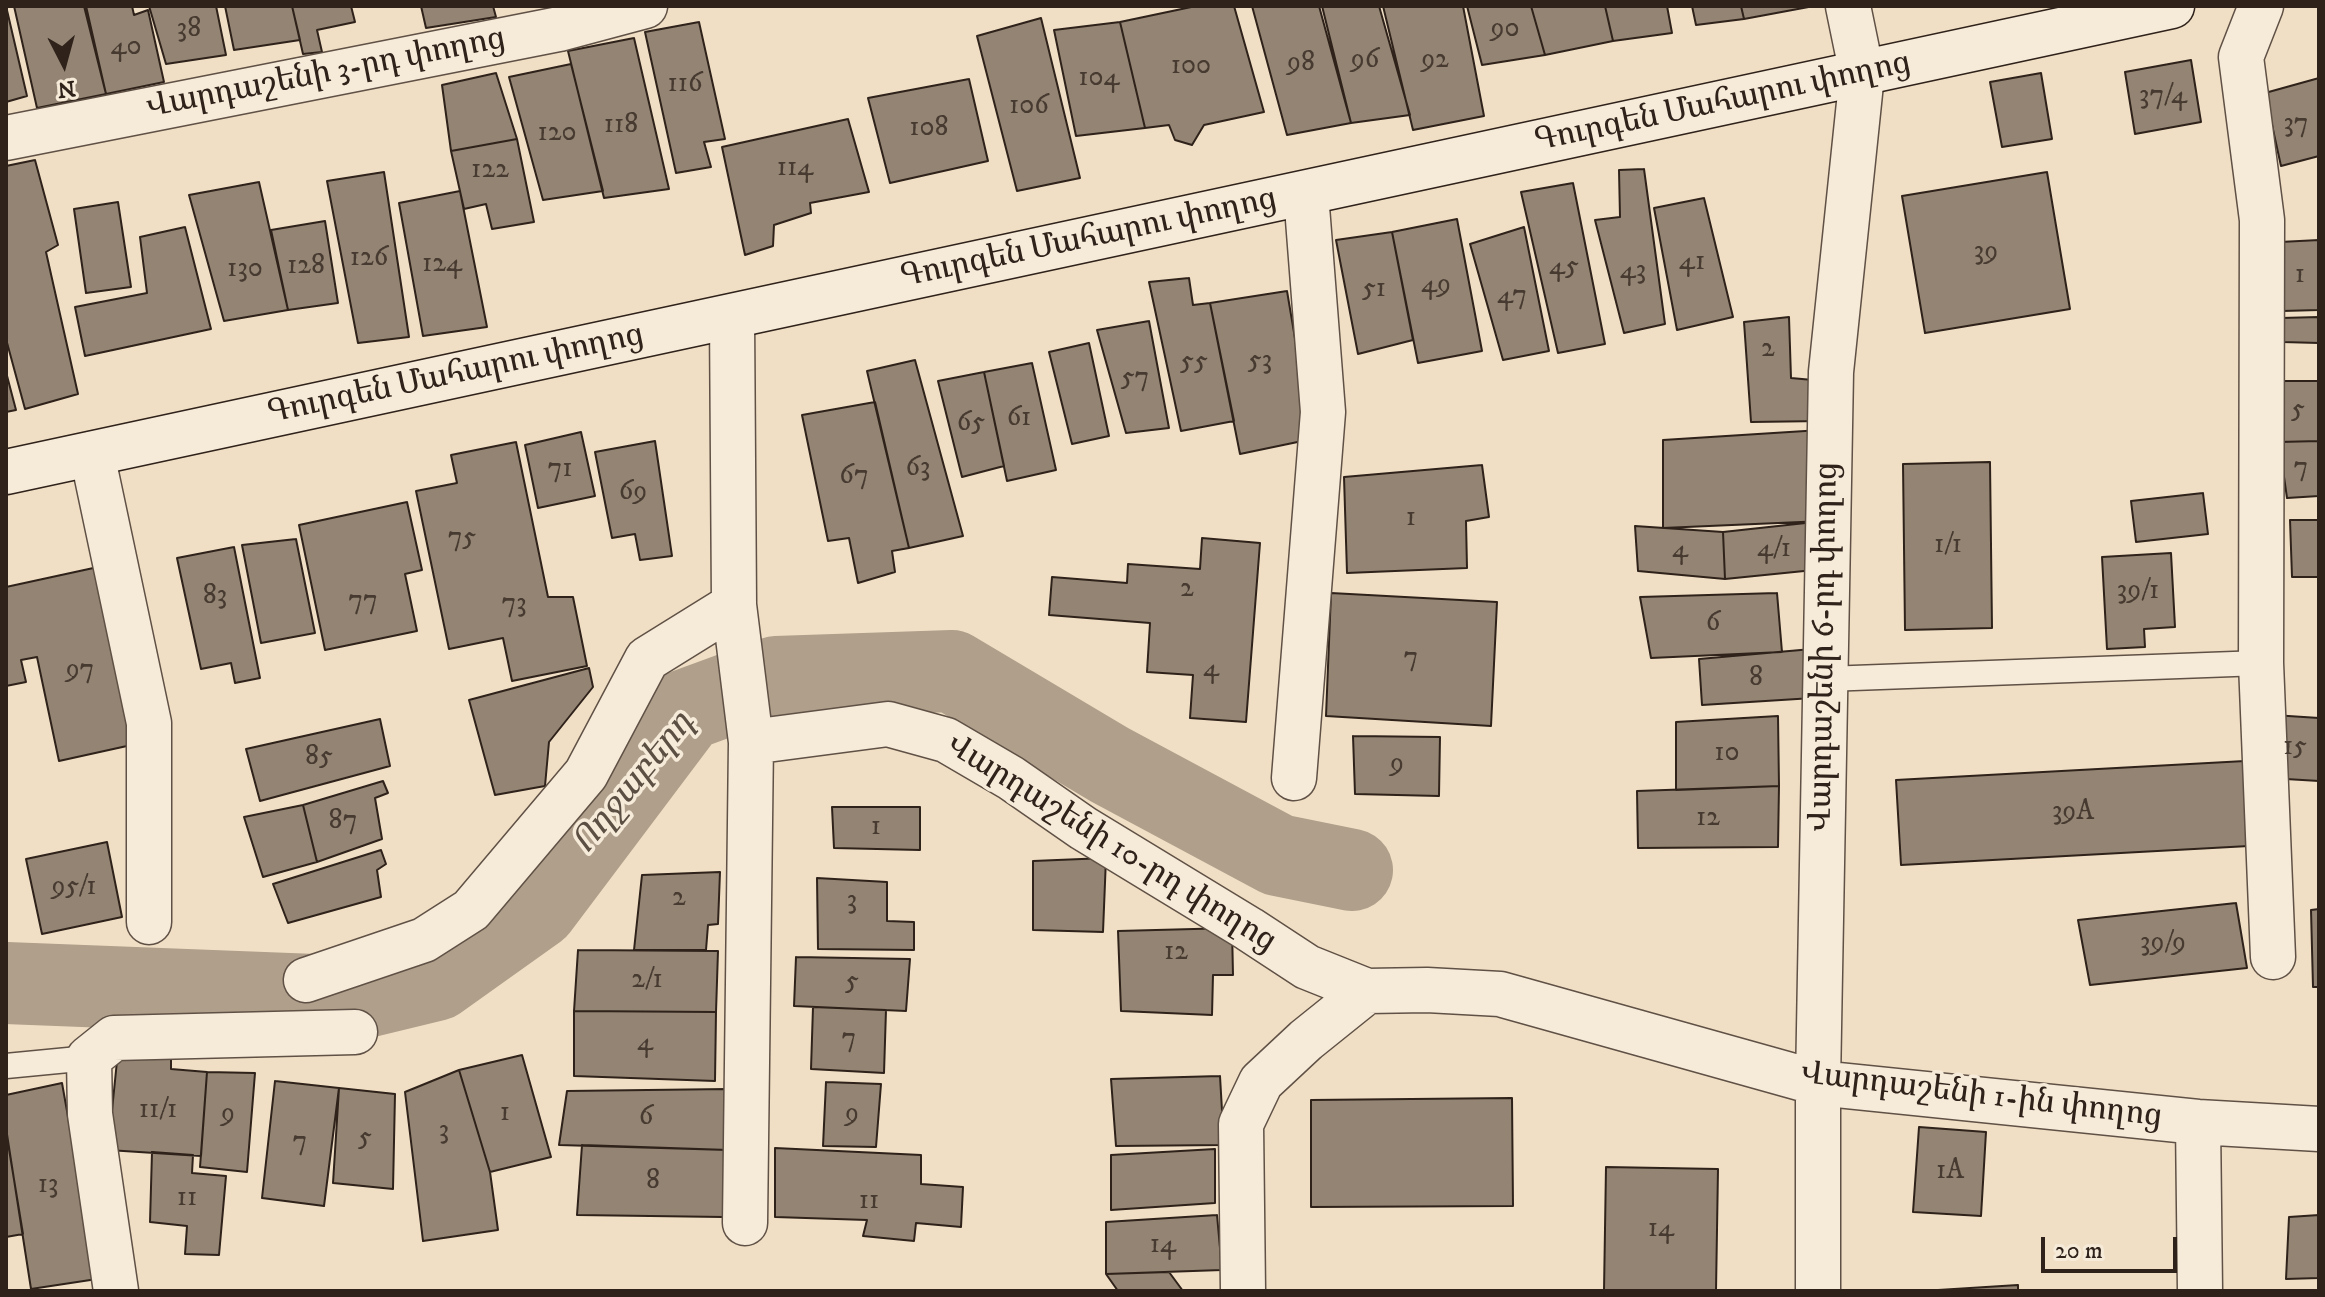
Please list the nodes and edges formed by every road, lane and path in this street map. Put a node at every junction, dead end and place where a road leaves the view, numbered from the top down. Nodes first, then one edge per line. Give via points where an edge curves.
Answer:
1 (645, 6) edge
2 (1848, 6) edge
3 (2172, 6) edge
4 (2261, 6) edge
5 (2106, 13) edge
6 (1862, 74) junction
7 (6, 138) edge
8 (1306, 194) junction
9 (732, 317) junction
10 (92, 454) junction
11 (6, 472) edge
12 (735, 612) junction
13 (2261, 663) junction
14 (1826, 679) junction
15 (750, 735) junction
16 (1294, 778) dead end
17 (149, 922) dead end
18 (2273, 957) dead end
19 (306, 980) dead end
20 (1367, 991) junction
21 (355, 1032) dead end
22 (89, 1058) junction
23 (6, 1066) edge
24 (1818, 1083) junction
25 (2198, 1122) junction
26 (2319, 1129) edge
27 (745, 1223) dead end
28 (116, 1291) edge
29 (1243, 1291) edge
30 (1818, 1291) edge
31 (2200, 1291) edge

1 - 7 street, Վարդաշենի 3-րդ փողոց via 559,29
2 - 6 street, Վարդաշենի 6-րդ փողոց
3 - 5 street, Գուրգեն Մահարու փողոց
4 - 13 street via 2241,57 2262,220
5 - 6 street, Գուրգեն Մահարու փողոց
6 - 8 street, Գուրգեն Մահարու փողոց
6 - 14 street, Վարդաշենի 6-րդ փողոց via 1831,372
8 - 9 street, Գուրգեն Մահարու փողոց
8 - 16 street via 1323,412
9 - 10 street, Գուրգեն Մահարու փողոց
9 - 12 street
10 - 11 street, Գուրգեն Մահարու փողոց
10 - 17 street via 149,723
12 - 15 street
12 - 19 street via 647,659 586,774 471,910 424,940
13 - 14 lane
13 - 18 street
14 - 24 street, Վարդաշենի 6-րդ փողոց
15 - 20 street, Վարդաշենի 10-րդ փողոց via 888,724 946,740 1307,967
15 - 27 street
20 - 24 street, Վարդաշենի 1-ին փողոց via 1500,994
20 - 29 street via 1261,1082 1241,1124
21 - 22 street via 114,1038
22 - 23 lane
22 - 28 street via 90,1114
24 - 25 street, Վարդաշենի 1-ին փողոց
24 - 30 street, Վարդաշենի 6-րդ փողոց
25 - 26 street, Վարդաշենի 1-ին փողոց
25 - 31 street

